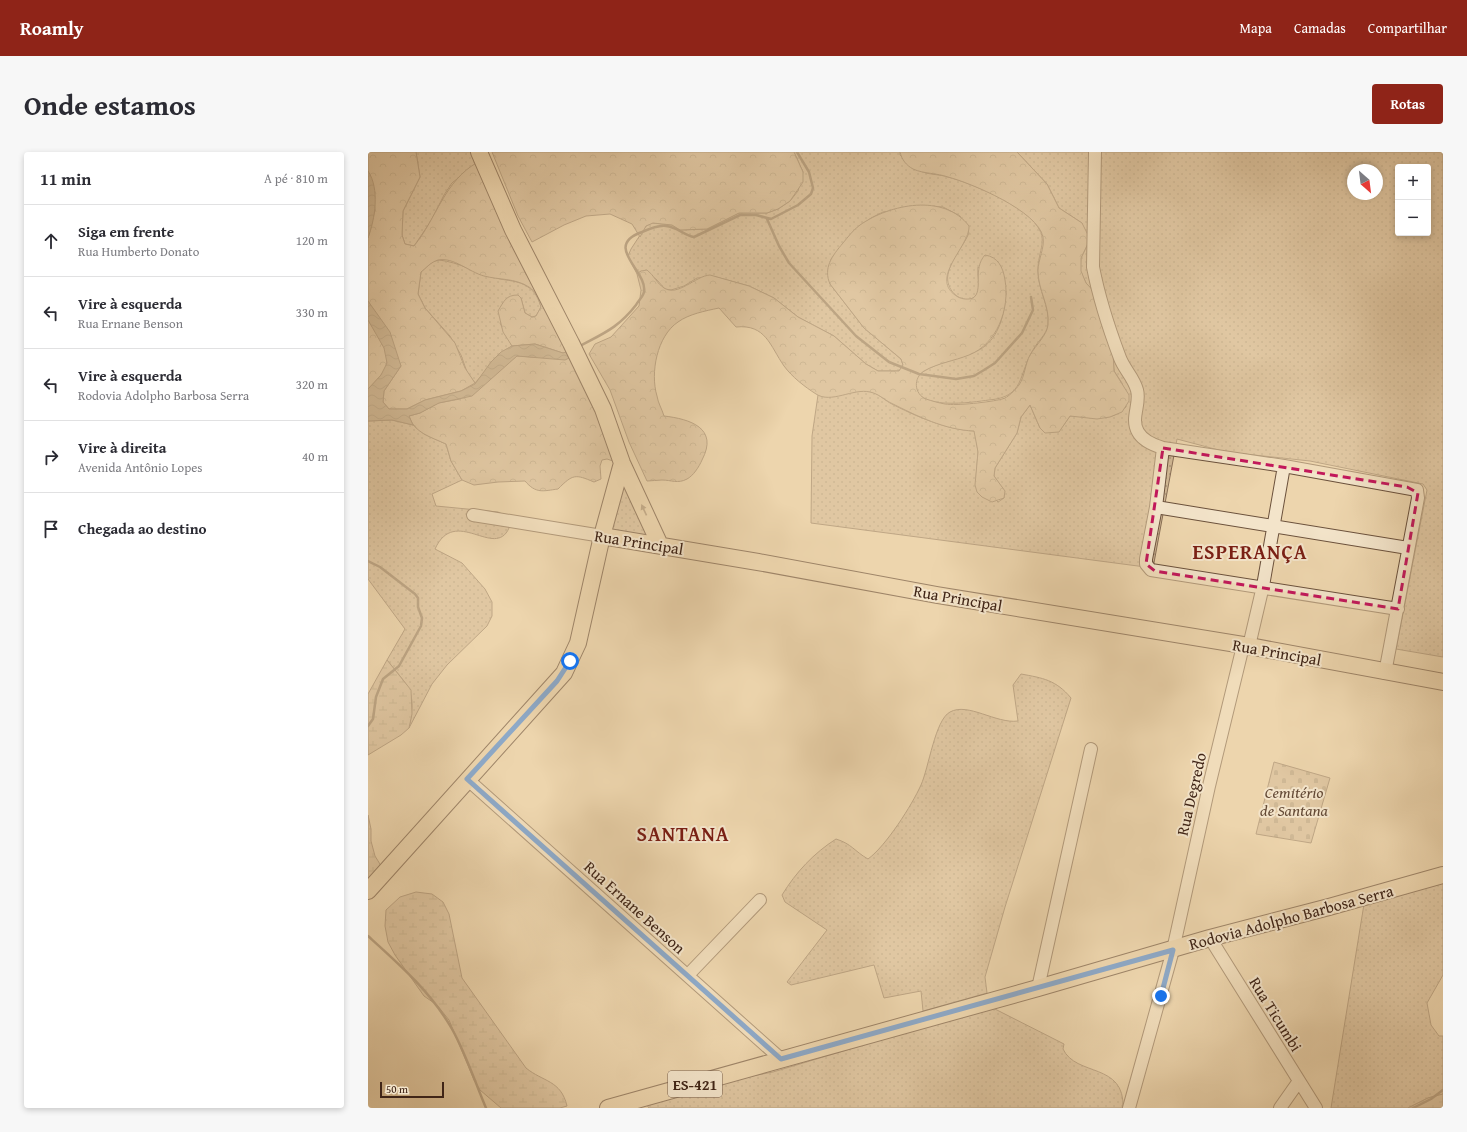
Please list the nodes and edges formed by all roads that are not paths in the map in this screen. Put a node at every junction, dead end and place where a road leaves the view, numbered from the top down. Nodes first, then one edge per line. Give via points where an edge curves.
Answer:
1 (479, 152) edge
2 (1095, 152) edge
3 (1163, 448) junction
4 (622, 463) junction
5 (1284, 466) junction
6 (1156, 507) junction
7 (473, 515) dead end
8 (1274, 527) junction
9 (602, 536) junction
10 (660, 545) junction
11 (1408, 548) junction
12 (1263, 586) junction
13 (1398, 609) junction
14 (1246, 646) junction
15 (1385, 673) junction
16 (1443, 682) edge
17 (1091, 749) dead end
18 (467, 779) junction
19 (1443, 874) edge
20 (368, 891) edge
21 (760, 900) dead end
22 (1210, 938) junction
23 (1173, 950) junction
24 (688, 975) junction
25 (1038, 988) junction
26 (781, 1059) junction
27 (1299, 1081) junction
28 (608, 1108) edge
29 (1129, 1108) edge
30 (1280, 1108) edge
31 (1316, 1108) edge

1 - 4 main road via 513,230 609,424
2 - 3 street via 1093,252 1096,282 1120,359 1137,389 1136,427 1142,438
3 - 5 street
3 - 6 street
4 - 9 main road
10 -> 4 main road
5 - 8 street, Rua Degredo
5 - 11 street via 1415,488 1418,498
6 - 8 street
6 - 12 street via 1146,559 1149,568 1155,571
7 - 9 street, Rua Principal
8 - 11 street
8 - 12 street, Rua Degredo
9 - 10 main road, Rua Principal
9 - 18 main road via 578,644 570,661 557,681
10 - 14 main road, Rua Principal via 937,595
11 - 13 street
12 - 13 street
12 - 14 street, Rua Degredo
13 - 15 street
14 - 15 main road, Rua Principal
14 - 23 street, Rua Degredo via 1209,786
15 - 16 main road, Rua Principal
17 - 25 street
18 - 20 main road
18 - 24 street, Rua Ernane Benson
19 - 22 main road, Rodovia Adolpho Barbosa Serra / ES-421
21 - 24 street
22 - 23 main road, Rodovia Adolpho Barbosa Serra / ES-421
22 - 27 street, Rua Ticumbi
23 - 25 main road, Rodovia Adolpho Barbosa Serra / ES-421
23 - 29 street, Rua Degredo
24 - 26 street, Rua Ernane Benson
25 - 26 main road, Rodovia Adolpho Barbosa Serra / ES-421
26 - 28 main road, Rodovia Adolpho Barbosa Serra / ES-421
27 - 30 street
27 - 31 street, Rua Ticumbi

